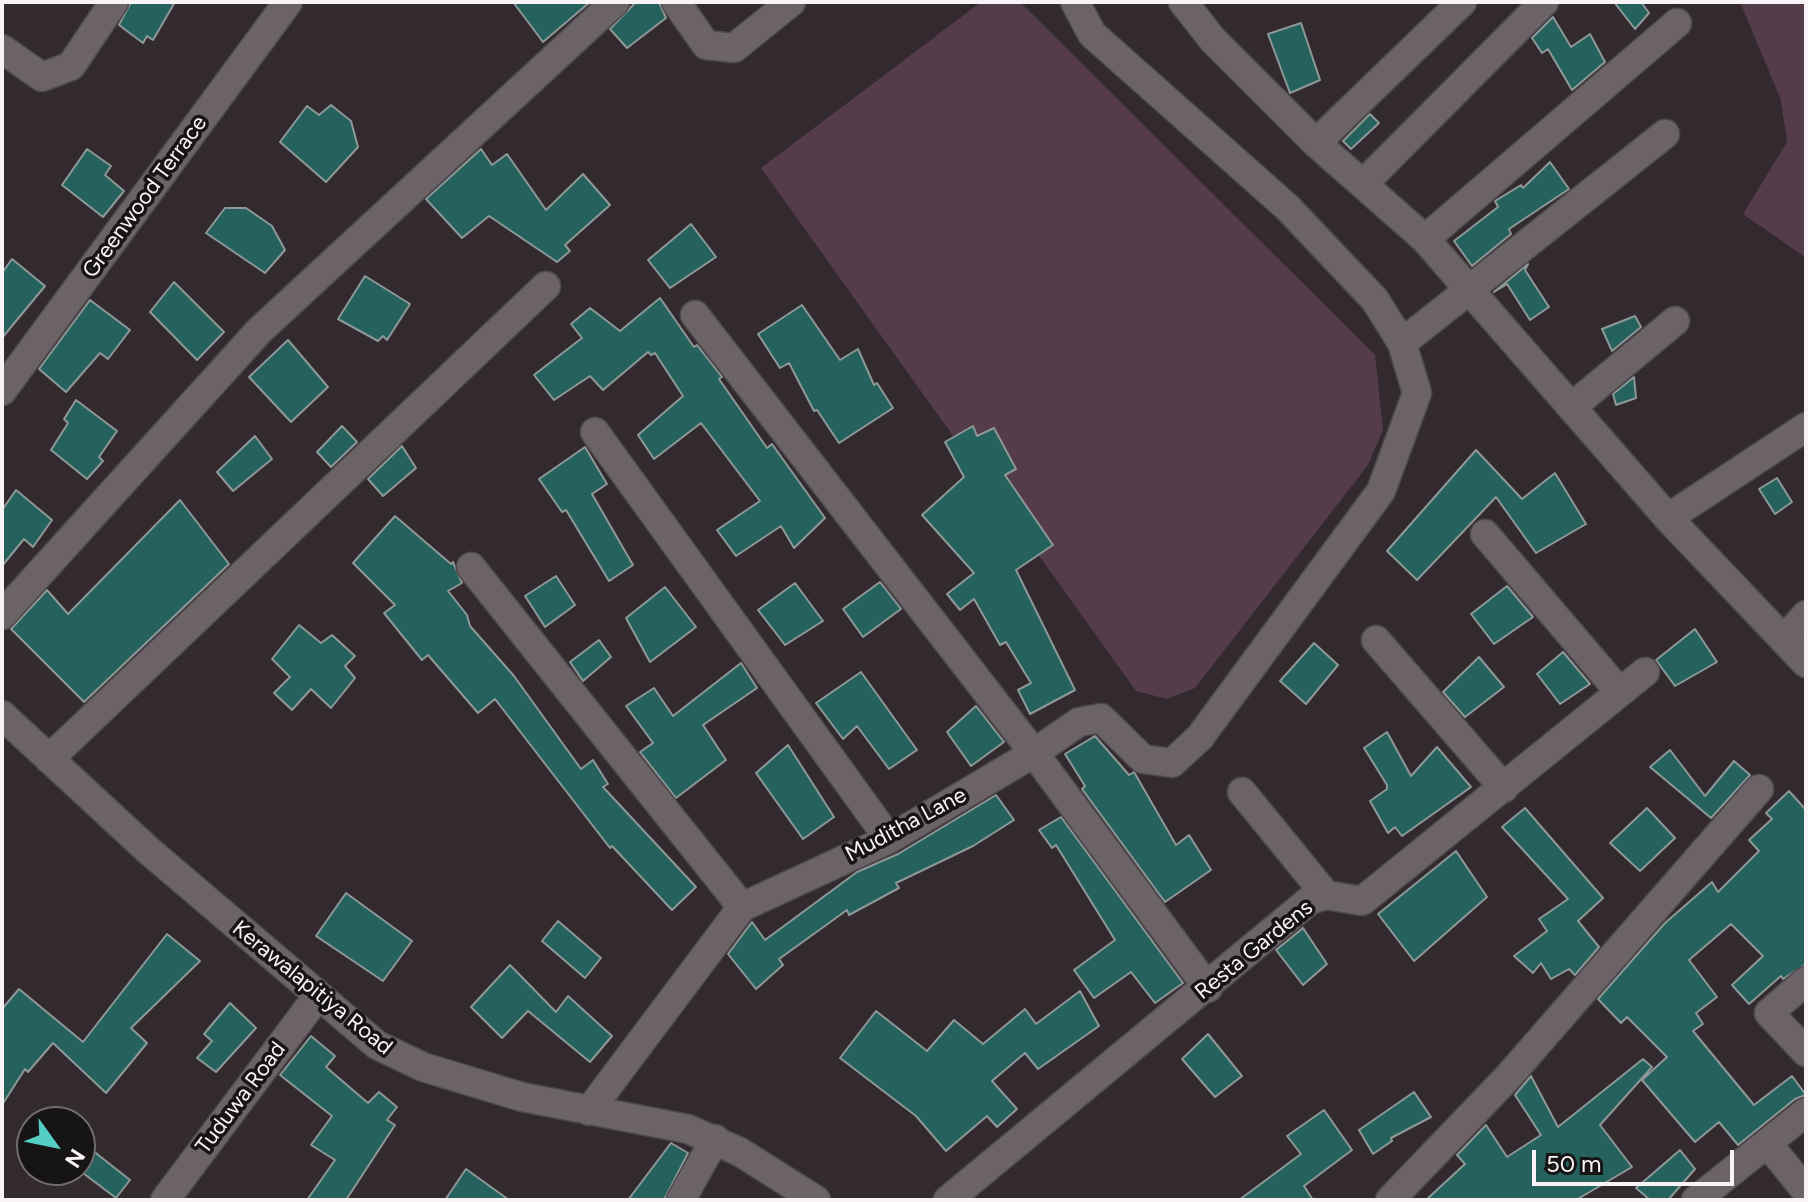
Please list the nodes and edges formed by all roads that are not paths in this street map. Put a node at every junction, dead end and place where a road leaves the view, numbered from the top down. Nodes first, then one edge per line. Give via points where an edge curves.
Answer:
1 (114, 2) edge
2 (288, 2) edge
3 (615, 2) edge
4 (676, 2) edge
5 (791, 2) edge
6 (1075, 2) edge
7 (1183, 2) edge
8 (1462, 2) edge
9 (1544, 2) edge
10 (1677, 23) dead end
11 (2, 49) edge
12 (1665, 134) dead end
13 (1316, 143) junction
14 (1365, 182) junction
15 (1425, 239) junction
16 (546, 286) dead end
17 (1469, 288) junction
18 (695, 315) dead end
19 (1675, 321) dead end
20 (1402, 343) junction
21 (2, 391) edge
22 (1573, 406) junction
23 (1806, 427) edge
24 (595, 432) dead end
25 (1668, 518) junction
26 (1485, 534) dead end
27 (471, 567) dead end
28 (2, 615) edge
29 (1806, 615) edge
30 (1376, 640) dead end
31 (1784, 640) junction
32 (1806, 663) edge
33 (1645, 672) dead end
34 (1618, 690) junction
35 (2, 715) edge
36 (1034, 753) junction
37 (49, 759) junction
38 (1504, 788) junction
39 (1759, 789) dead end
40 (1242, 792) dead end
41 (889, 839) junction
42 (1326, 895) junction
43 (742, 907) junction
44 (1806, 981) edge
45 (1208, 988) junction
46 (317, 997) junction
47 (1806, 1052) edge
48 (589, 1111) junction
49 (1806, 1112) edge
50 (715, 1139) junction
51 (1767, 1143) junction
52 (1806, 1191) edge
53 (165, 1200) edge
54 (681, 1200) edge
55 (816, 1200) edge
56 (948, 1200) edge
57 (1390, 1200) edge
58 (1696, 1200) edge

1 - 11 street via 71,66 42,77
2 - 21 street, Greenwood Terrace
3 - 28 street via 259,331
4 - 5 street via 706,45 734,48
6 - 20 street via 1092,34 1288,208 1375,300
7 - 13 street via 1213,40
8 - 13 street
9 - 14 street
10 - 15 street
12 - 17 street
13 - 14 street
14 - 15 street
15 - 17 street
16 - 37 street
17 - 20 street
17 - 22 street
18 - 36 street
19 - 22 street
20 - 36 street, Muditha Lane via 1417,393 1381,491 1200,737 1172,763 1143,759 1101,718 1079,722
22 - 25 street
23 - 25 street
24 - 41 street
25 - 31 street
26 - 34 street
27 - 43 street
29 - 31 street
30 - 38 street
31 - 32 street
33 - 34 street, Resta Gardens
34 - 38 street, Resta Gardens
35 - 37 street, Kerawalapitiya Road
36 - 41 street, Muditha Lane
36 - 45 street
37 - 46 street, Kerawalapitiya Road
38 - 42 street, Resta Gardens via 1362,901
39 - 57 street via 1509,1076
40 - 42 street
41 - 43 street, Muditha Lane
42 - 45 street, Resta Gardens via 1310,900
43 - 48 street, Muditha Lane
44 - 47 street via 1769,1013
45 - 56 street, Resta Gardens
46 - 48 street, Kerawalapitiya Road via 401,1059 522,1097
46 - 53 street, Tuduwa Road
48 - 50 street, Kerawalapitiya Road
49 - 51 street
50 - 54 street
50 - 55 street, Kerawalapitiya Road
51 - 52 street
51 - 58 street

